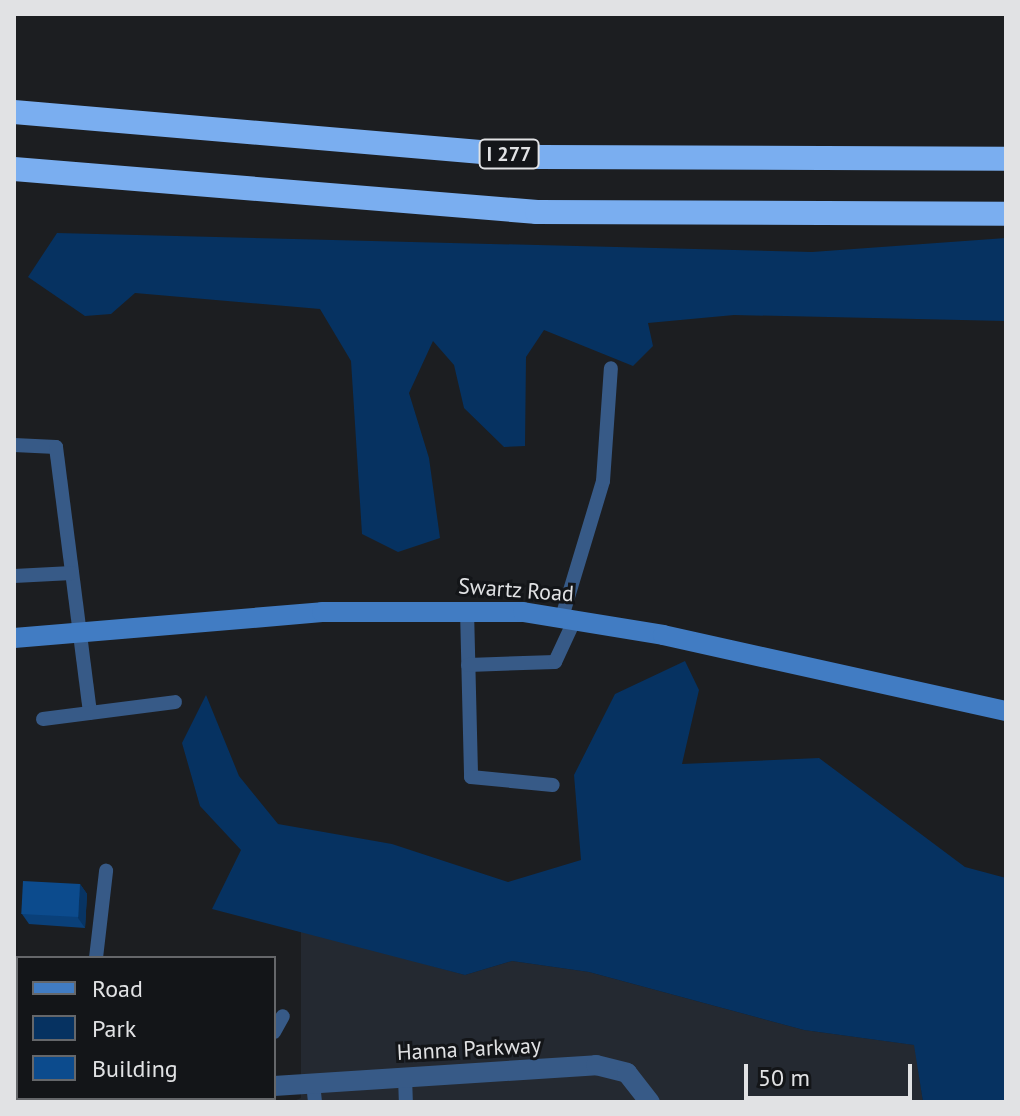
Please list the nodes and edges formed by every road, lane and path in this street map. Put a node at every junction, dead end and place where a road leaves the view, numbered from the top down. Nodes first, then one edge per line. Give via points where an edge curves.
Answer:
1 (14, 112) edge
2 (1006, 159) edge
3 (14, 169) edge
4 (1006, 214) edge
5 (611, 368) dead end
6 (14, 445) edge
7 (72, 573) junction
8 (14, 576) edge
9 (467, 610) junction
10 (568, 618) junction
11 (78, 629) junction
12 (14, 638) edge
13 (468, 665) junction
14 (175, 702) dead end
15 (1006, 711) edge
16 (90, 713) junction
17 (43, 719) dead end
18 (553, 785) dead end
19 (106, 871) dead end
20 (96, 956) edge
21 (283, 1016) dead end
22 (276, 1028) edge
23 (405, 1077) junction
24 (276, 1086) edge
25 (314, 1092) edge
26 (406, 1102) edge
27 (650, 1102) edge

1 - 2 highway, I 277 via 540,157
3 - 4 highway via 537,212
5 - 10 lane via 601,492
6 - 7 lane via 56,447
7 - 8 lane
7 - 11 lane
9 - 10 street, Swartz Road
9 - 11 street, Swartz Road
9 - 13 lane
10 - 13 lane via 555,662
10 - 15 street, Swartz Road
11 - 12 street, Swartz Road
11 - 16 lane
13 - 18 lane via 471,777
14 - 16 lane
16 - 17 lane
19 - 20 lane
21 - 22 lane
23 - 25 street, Hanna Parkway
23 - 26 lane
23 - 27 street, Hanna Parkway via 612,1066 641,1085
24 - 25 street, Hanna Parkway

